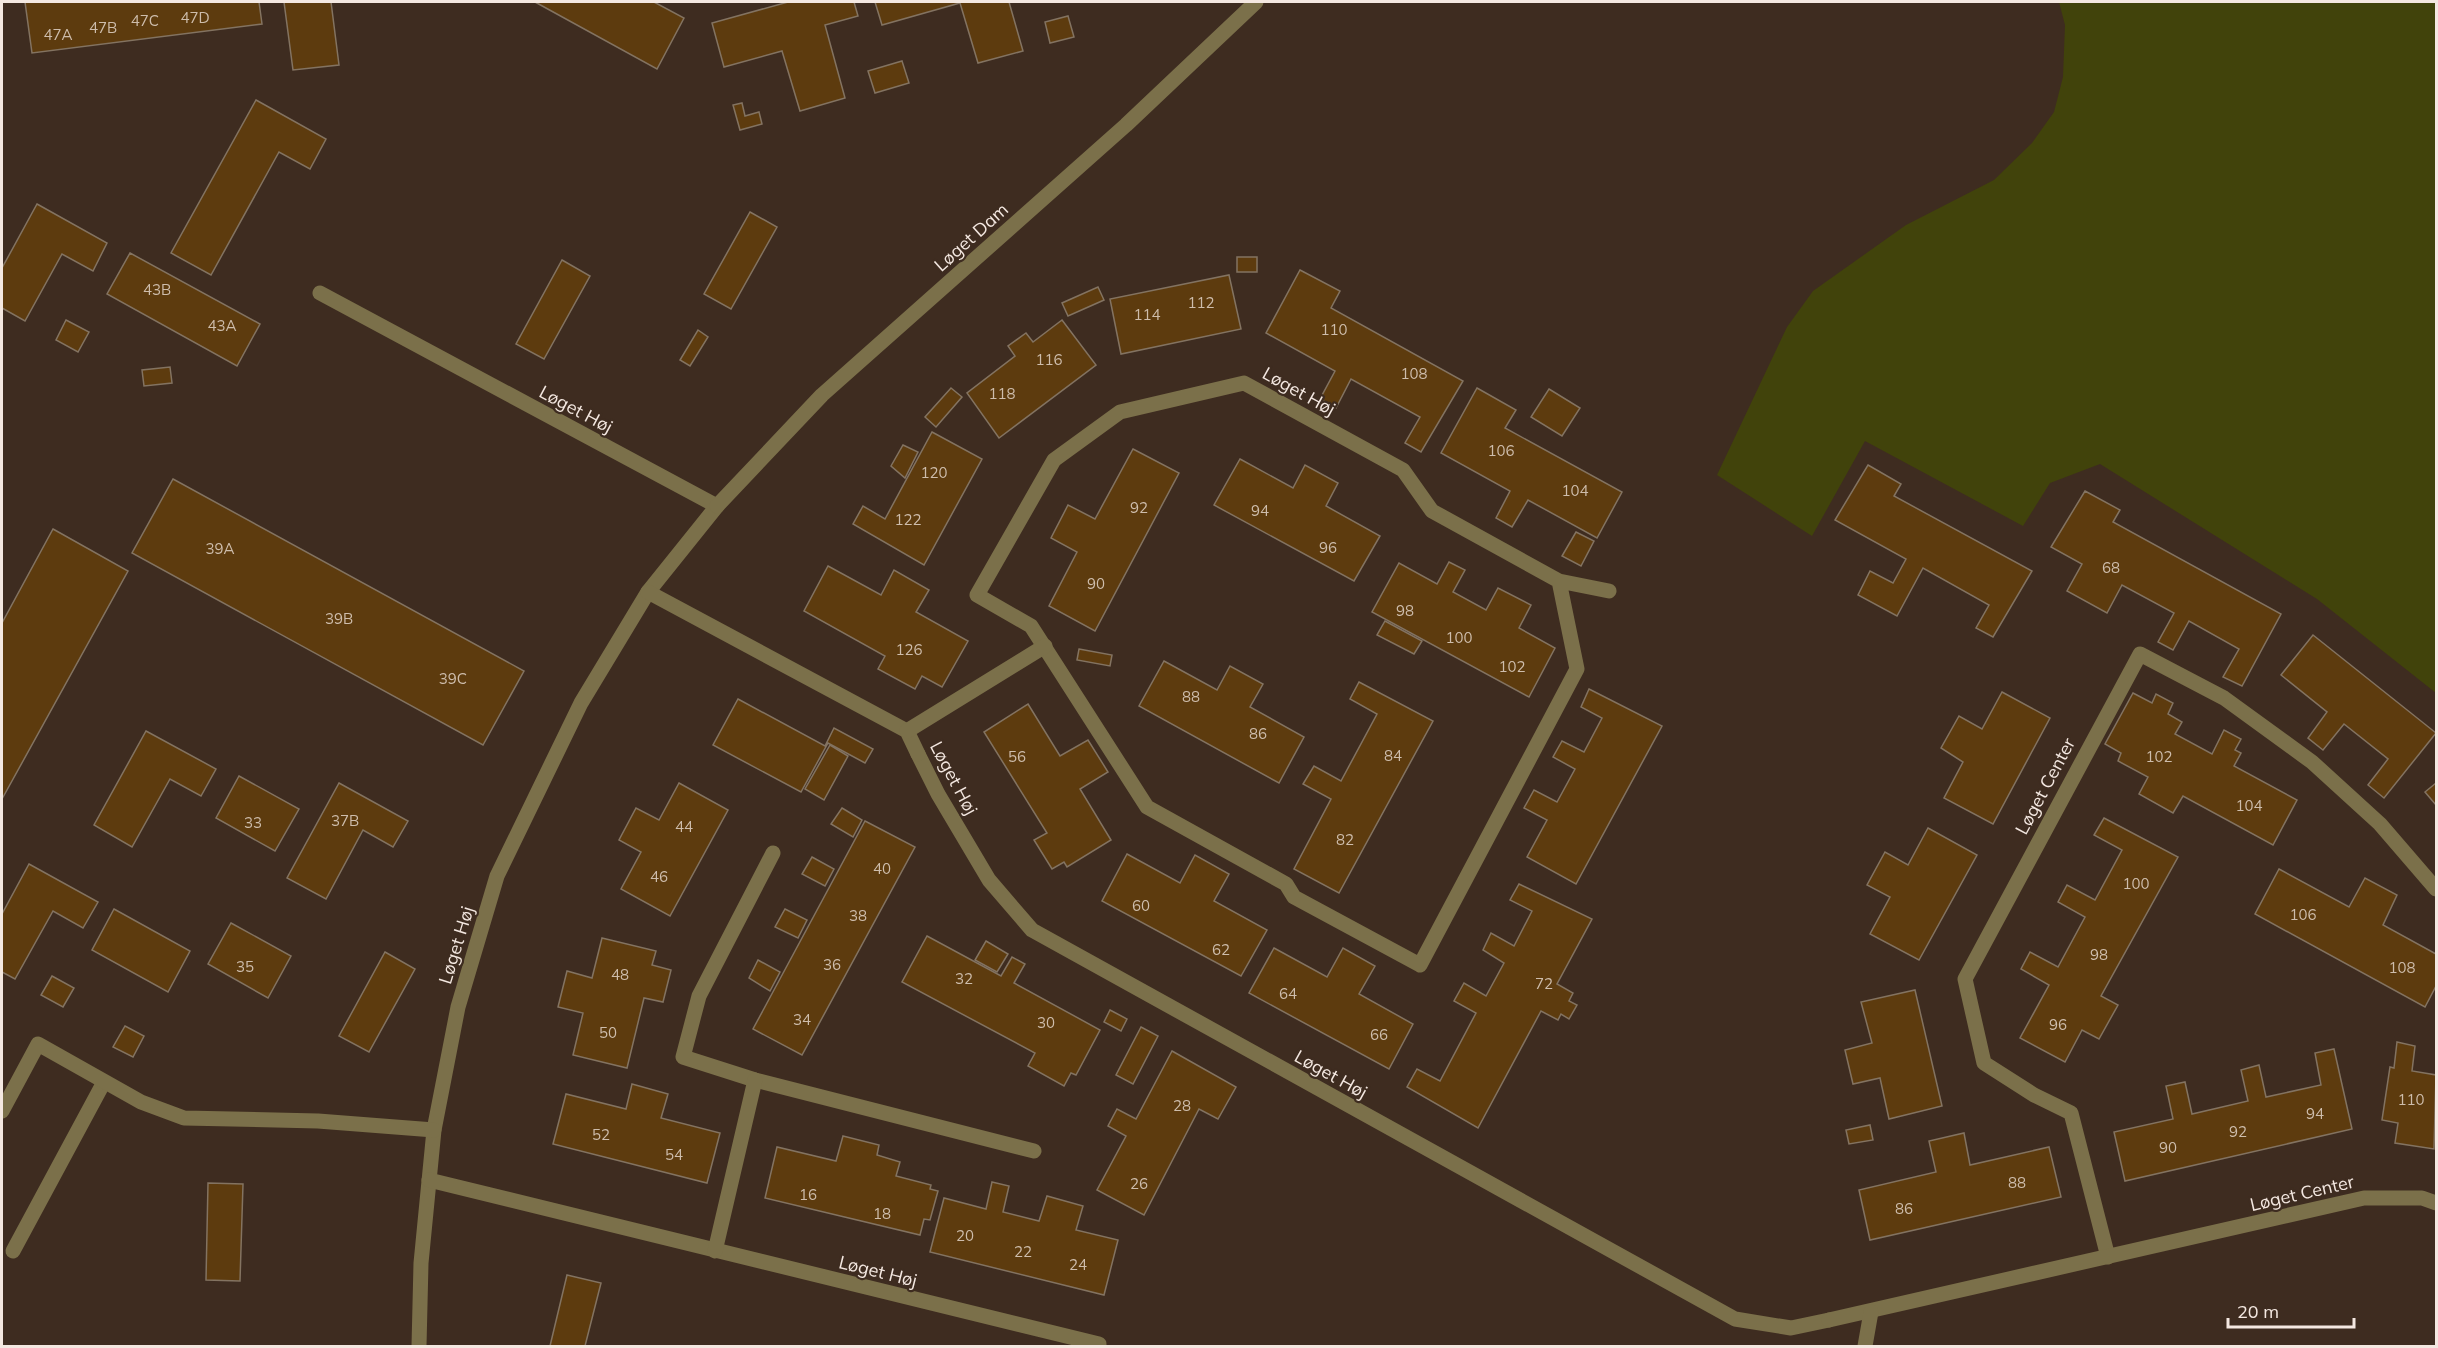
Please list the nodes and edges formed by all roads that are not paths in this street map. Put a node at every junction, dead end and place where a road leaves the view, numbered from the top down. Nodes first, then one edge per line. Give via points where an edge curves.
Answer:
1 (1256, 2) edge
2 (320, 293) dead end
3 (717, 506) junction
4 (1558, 582) junction
5 (1609, 591) dead end
6 (648, 592) junction
7 (1045, 646) junction
8 (907, 731) junction
9 (773, 853) dead end
10 (2436, 889) edge
11 (755, 1080) junction
12 (104, 1082) junction
13 (2, 1110) edge
14 (434, 1130) junction
15 (1034, 1151) dead end
16 (429, 1180) junction
17 (2436, 1203) edge
18 (13, 1251) dead end
19 (715, 1251) junction
20 (2108, 1257) junction
21 (1871, 1312) junction
22 (1829, 1320) joint
23 (419, 1347) edge
24 (1098, 1347) edge
25 (1865, 1347) edge

1 - 3 street, Løget Dam via 1126,125 822,395
2 - 3 street, Løget Høj
3 - 6 street, Løget Høj
4 - 5 street, Løget Høj
4 - 7 street, Løget Høj via 1432,511 1403,470 1244,383 1120,412 1054,460 977,595 1031,626
4 - 7 street, Løget Høj via 1577,669 1420,964 1294,897 1287,884 1147,807
6 - 8 street, Løget Høj
6 - 14 street, Løget Høj via 576,713 497,876 458,1007
7 - 8 street, Løget Høj
8 - 22 street, Løget Høj via 938,794 989,880 1032,930 1735,1319 1791,1328
9 - 11 street via 699,996 683,1056
10 - 20 street, Løget Center via 2380,824 2312,762 2224,698 2140,654 1965,979 1984,1063 2071,1113
11 - 15 street
11 - 19 street
12 - 13 street via 38,1044
12 - 14 street via 141,1102 184,1118 318,1121
12 - 18 street
14 - 16 street, Løget Høj
16 - 19 street, Løget Høj
16 - 23 street, Løget Høj via 421,1263
17 - 20 street, Løget Center via 2422,1198 2364,1198
19 - 24 street, Løget Høj via 1099,1344
20 - 21 street, Løget Center
21 - 22 street, Løget Center
21 - 25 street

